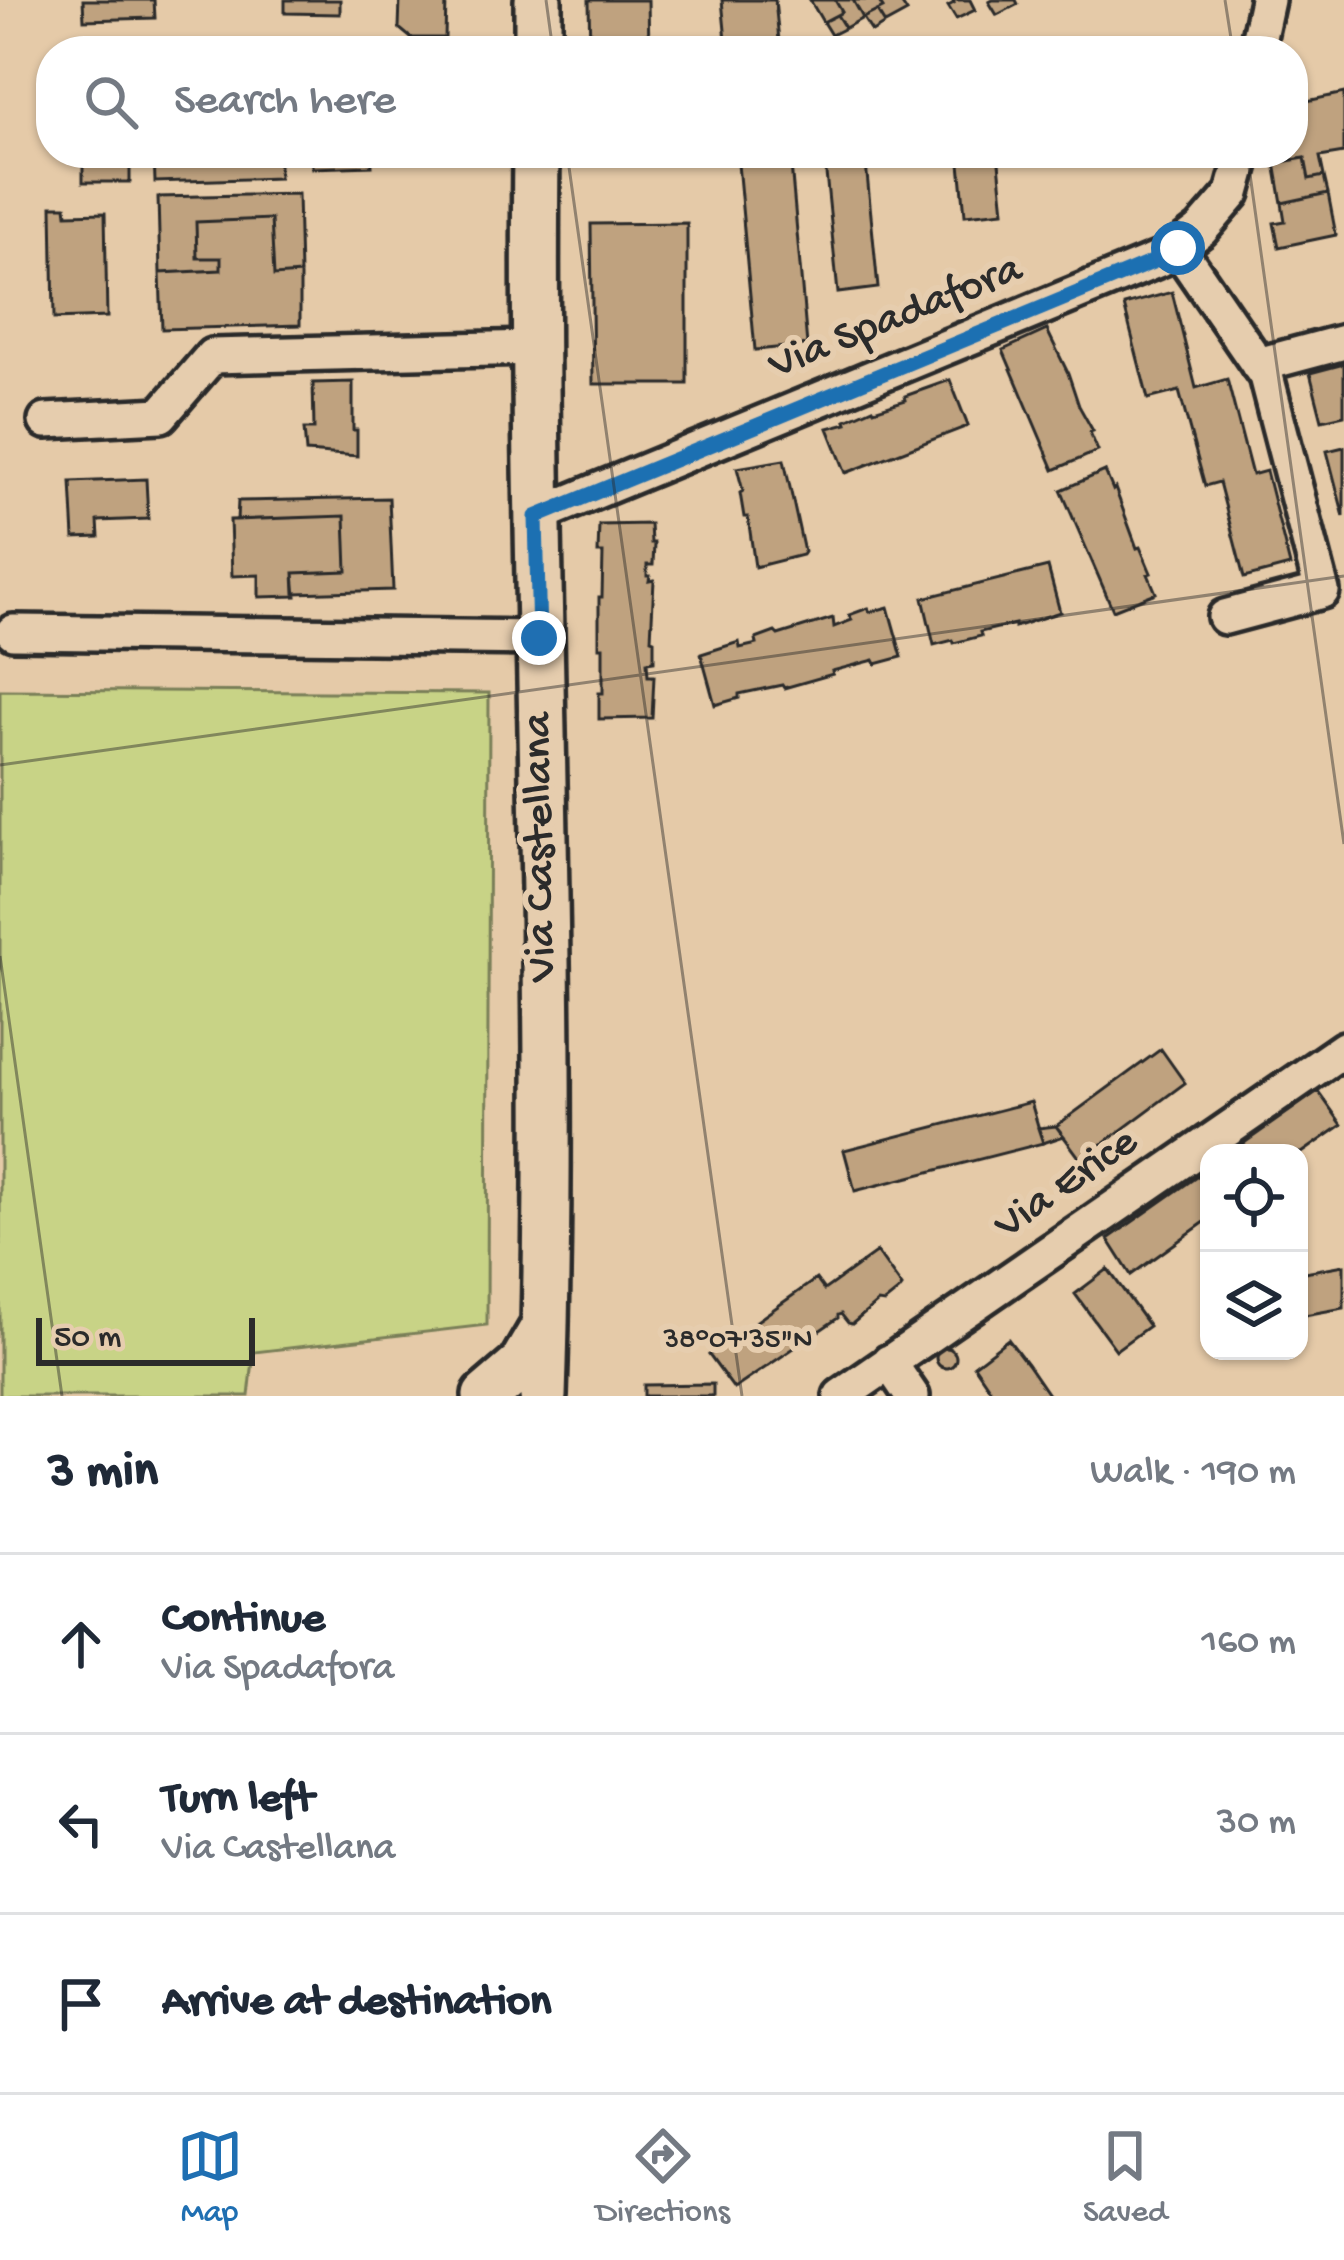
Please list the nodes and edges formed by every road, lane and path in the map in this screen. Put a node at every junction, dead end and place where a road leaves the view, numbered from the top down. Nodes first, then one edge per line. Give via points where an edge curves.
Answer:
1 (538, 0) edge
2 (1267, 0) edge
3 (538, 36) edge
4 (1259, 36) edge
5 (536, 168) edge
6 (1240, 168) edge
7 (1178, 248) junction
8 (1344, 343) edge
9 (534, 348) junction
10 (1258, 365) junction
11 (46, 421) dead end
12 (536, 517) junction
13 (1333, 588) edge
14 (1225, 616) dead end
15 (13, 632) dead end
16 (539, 638) junction
17 (1344, 1048) edge
18 (545, 1324) junction
19 (889, 1363) junction
20 (487, 1396) edge
21 (543, 1396) edge
22 (841, 1396) edge
23 (912, 1396) edge

1 - 3 main road
2 - 4 street
5 - 9 main road, Via Castellana
6 - 7 street, Via Spadafora via 1232,193
7 - 10 street
7 - 12 street, Via Spadafora
8 - 10 street
9 - 11 street via 212,356 161,415
9 - 12 main road, Via Castellana
10 - 13 street
12 - 16 main road, Via Castellana
13 - 14 street
15 - 16 street
16 - 18 main road, Via Castellana
17 - 19 street, Via Erice
18 - 20 main road via 521,1366
18 - 21 main road, Via Castellana
19 - 22 street, Via Erice
19 - 23 street

